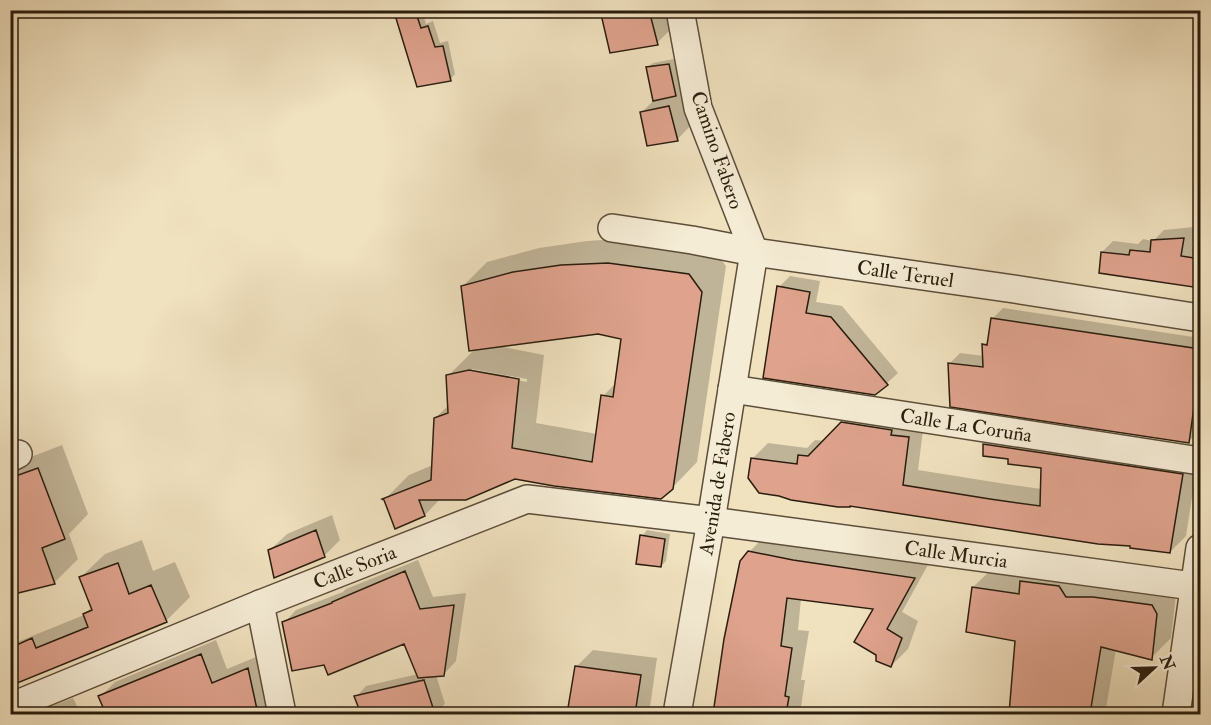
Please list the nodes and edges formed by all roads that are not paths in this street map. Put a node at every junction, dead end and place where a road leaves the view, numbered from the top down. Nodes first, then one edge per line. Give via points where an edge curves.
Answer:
1 (680, 10) edge
2 (612, 228) dead end
3 (754, 252) junction
4 (1200, 318) edge
5 (732, 389) junction
6 (1200, 461) edge
7 (711, 521) junction
8 (1200, 549) edge
9 (1197, 587) edge
10 (260, 604) junction
11 (10, 707) edge
12 (282, 714) edge
13 (677, 714) edge
14 (1176, 714) edge

1 - 3 street, Camino Fabero via 698,108
2 - 3 street, Calle Teruel
3 - 4 street, Calle Teruel
3 - 5 street, Avenida de Fabero
5 - 6 street, Calle La Coruña
5 - 7 street, Avenida de Fabero
7 - 9 street, Calle Murcia
7 - 10 street, Calle Soria via 527,499
7 - 13 street, Avenida de Fabero
8 - 9 street
9 - 14 street
10 - 11 street, Calle Soria
10 - 12 street

